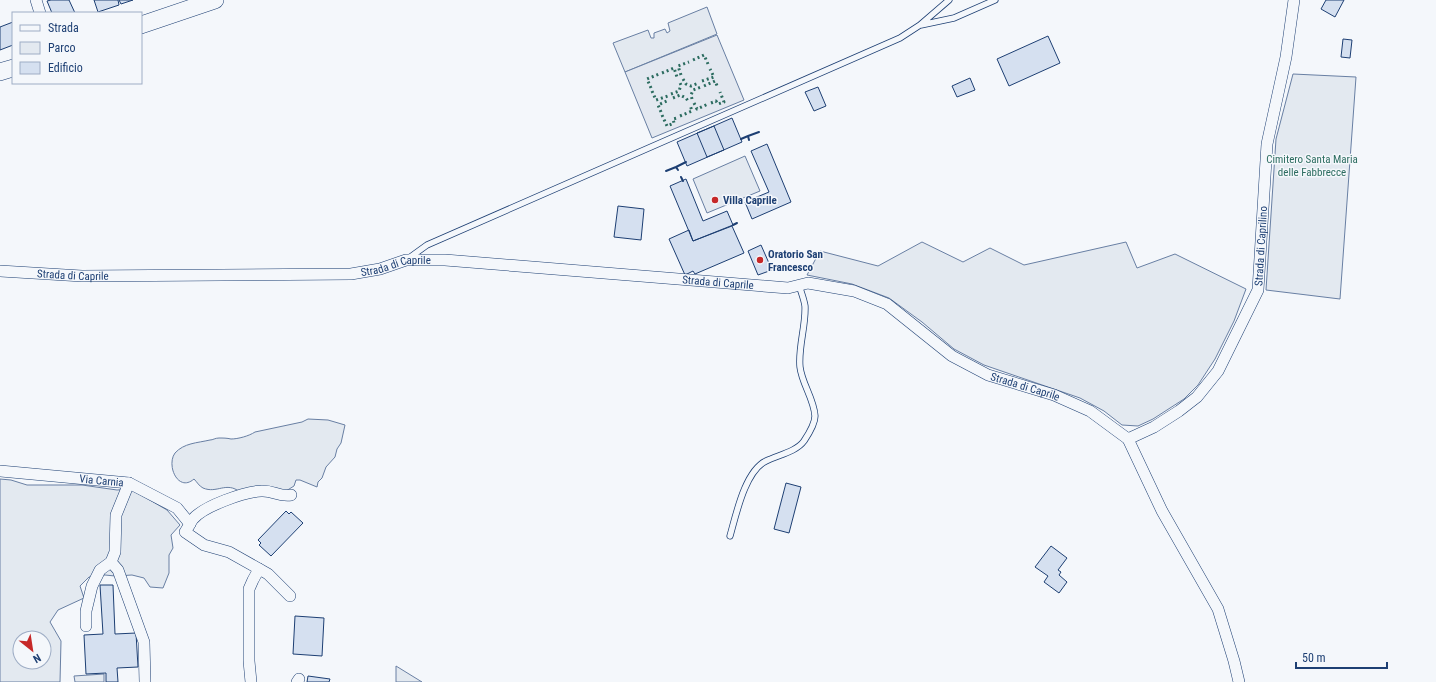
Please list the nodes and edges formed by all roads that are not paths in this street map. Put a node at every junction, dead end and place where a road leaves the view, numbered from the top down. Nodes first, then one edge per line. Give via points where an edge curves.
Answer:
1 (36, 0) edge
2 (215, 0) edge
3 (949, 0) edge
4 (995, 0) edge
5 (1294, 0) edge
6 (40, 12) edge
7 (142, 25) edge
8 (920, 25) junction
9 (12, 68) edge
10 (0, 72) edge
11 (406, 260) junction
12 (0, 271) edge
13 (799, 285) junction
14 (1128, 439) junction
15 (0, 471) edge
16 (129, 483) junction
17 (291, 494) dead end
18 (190, 524) junction
19 (730, 536) dead end
20 (111, 562) junction
21 (259, 569) junction
22 (290, 596) dead end
23 (86, 626) dead end
24 (145, 682) edge
25 (251, 682) edge
26 (1238, 682) edge

1 - 6 street
2 - 7 main road
3 - 8 lane
4 - 8 lane via 954,18
5 - 14 street, Strada di Caprilino via 1286,57 1267,144 1258,290 1218,371 1196,397 1154,427
8 - 11 lane via 900,38 427,245
9 - 10 main road
11 - 12 street, Strada di Caprile via 380,269 351,274 82,276
11 - 13 street, Strada di Caprile via 446,260 788,288
13 - 14 street, Strada di Caprile via 808,283 854,291 888,304 952,356 988,375 1054,395 1090,411
13 - 19 lane via 805,306 800,366 815,418 802,443 764,462 751,476
14 - 26 street, Strada di Caprile via 1162,511 1218,609
15 - 16 street, Via Carnia
16 - 18 street, Via Carnia via 177,508
16 - 20 street via 116,515 115,552
17 - 18 street via 283,496 260,491 235,497 204,511 193,518
18 - 21 street via 185,532 192,538 204,545 229,552
20 - 23 street via 100,570 92,586 86,611
20 - 24 street via 118,570 144,642
21 - 22 street via 268,574
21 - 25 street via 249,590

